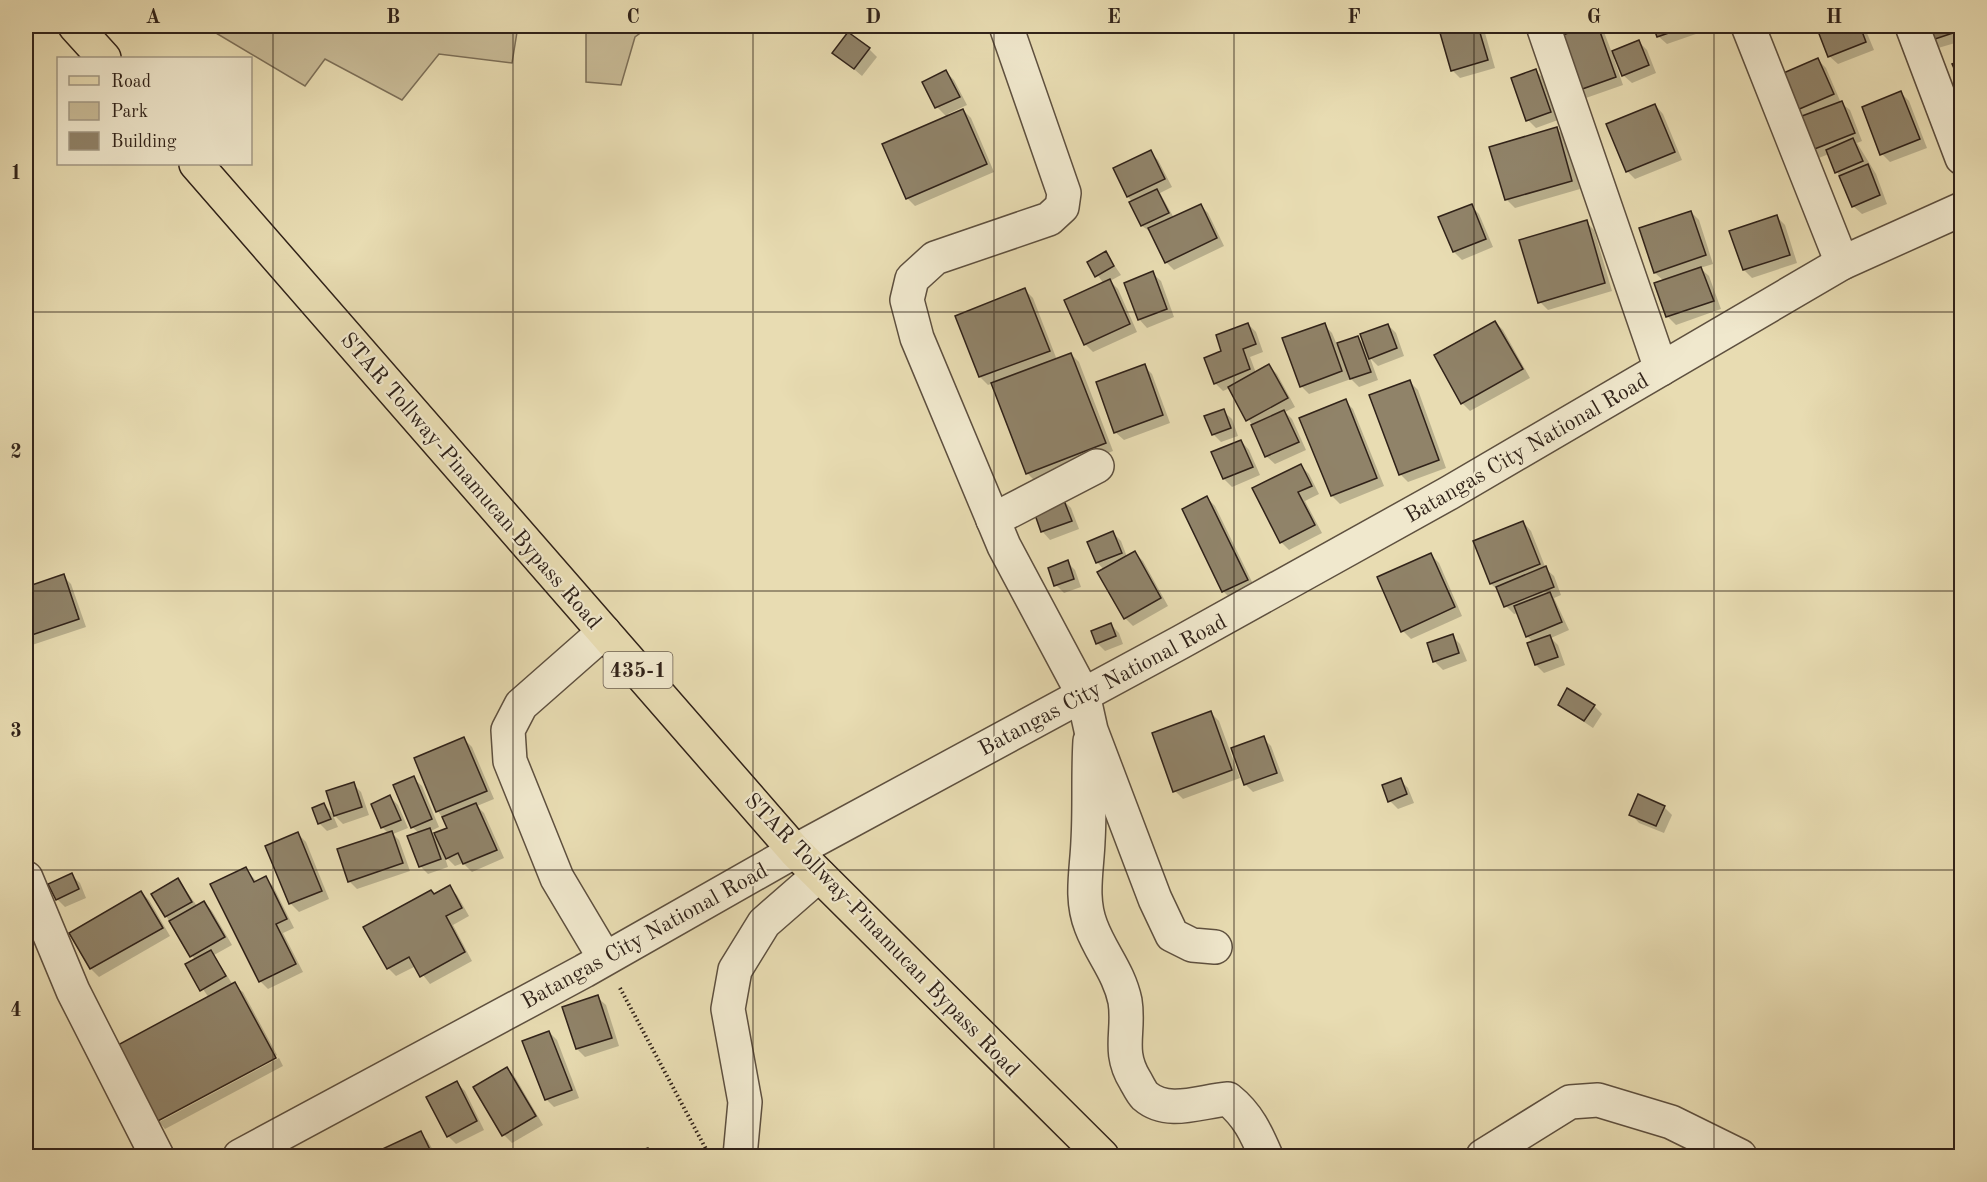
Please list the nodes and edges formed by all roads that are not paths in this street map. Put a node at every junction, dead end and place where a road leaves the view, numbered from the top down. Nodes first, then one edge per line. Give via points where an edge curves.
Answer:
1 (75, 26) edge
2 (1006, 26) edge
3 (1543, 26) edge
4 (1748, 26) edge
5 (1912, 26) edge
6 (103, 57) edge
7 (1962, 158) edge
8 (197, 165) edge
9 (1962, 209) edge
10 (1842, 263) junction
11 (1661, 369) junction
12 (1097, 466) dead end
13 (993, 520) junction
14 (604, 632) junction
15 (1083, 694) junction
16 (1091, 730) junction
17 (795, 850) junction
18 (819, 876) junction
19 (26, 878) edge
20 (1215, 947) dead end
21 (604, 957) junction
22 (287, 1145) edge
23 (157, 1156) edge
24 (240, 1156) edge
25 (740, 1156) edge
26 (1102, 1156) edge
27 (1266, 1156) edge
28 (1483, 1156) edge
29 (1740, 1156) edge

1 - 6 main road
2 - 13 street via 1064,193 1062,207 1049,219 935,258 912,279 906,300 917,338
3 - 11 street
4 - 10 street
5 - 7 street
8 - 14 main road, STAR Tollway-Pinamucan Bypass Road / 435-1
9 - 10 street, Batangas City National Road
10 - 11 street, Batangas City National Road
11 - 15 street, Batangas City National Road via 1449,493
12 - 13 street
13 - 15 street
14 - 17 main road, STAR Tollway-Pinamucan Bypass Road / 435-1
14 - 21 street via 521,705 508,730 510,761 557,878
15 - 16 street
15 - 17 street, Batangas City National Road
16 - 20 street via 1172,935 1192,945
16 - 27 street via 1087,779 1089,840 1083,889 1091,926 1121,982 1126,1009 1125,1060 1144,1095 1165,1106 1228,1099 1249,1120
17 - 18 main road, STAR Tollway-Pinamucan Bypass Road / 435-1
17 - 21 street, Batangas City National Road
18 - 25 street via 764,923 735,970 728,1009 745,1102
18 - 26 main road, STAR Tollway-Pinamucan Bypass Road / 435-1
19 - 23 street via 73,991
21 - 22 street, Batangas City National Road
22 - 24 street, Batangas City National Road
28 - 29 street via 1570,1102 1598,1100 1671,1122

